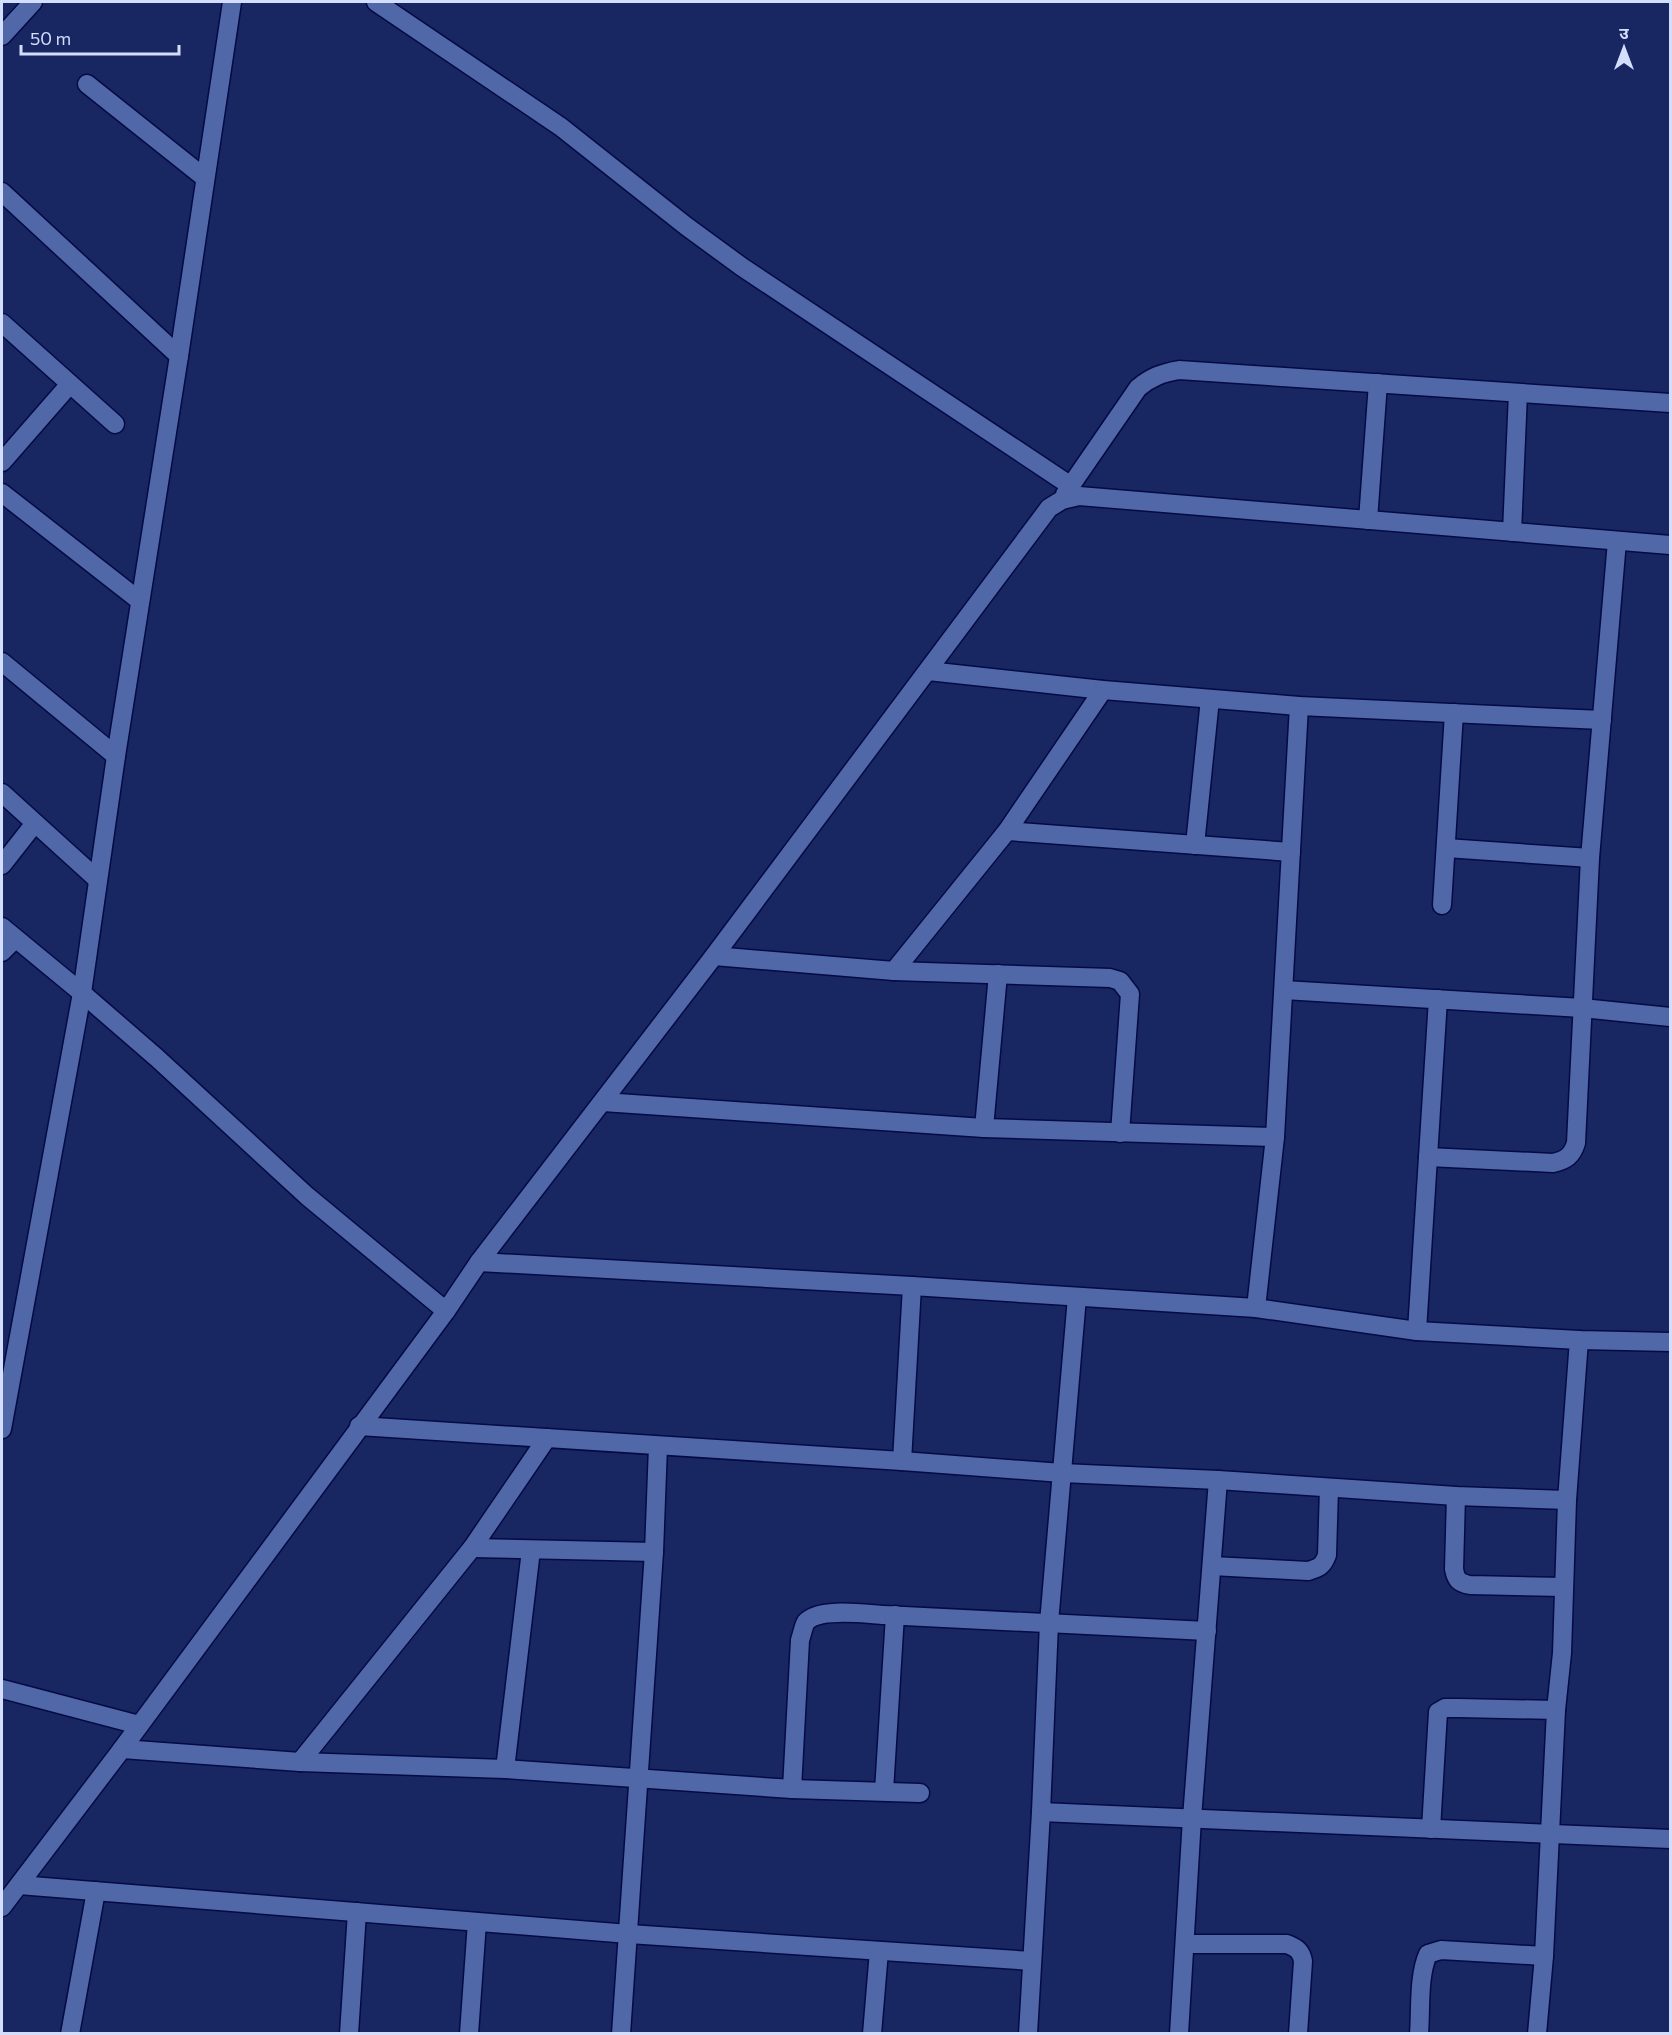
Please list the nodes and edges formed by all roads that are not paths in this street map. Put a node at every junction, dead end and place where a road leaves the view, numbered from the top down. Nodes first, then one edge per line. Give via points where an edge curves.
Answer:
1 (33, 2) edge
2 (232, 2) edge
3 (376, 2) edge
4 (2, 36) edge
5 (87, 84) dead end
6 (206, 178) junction
7 (2, 192) edge
8 (2, 323) edge
9 (179, 356) junction
10 (1378, 383) junction
11 (70, 384) junction
12 (1518, 393) junction
13 (1671, 403) edge
14 (115, 424) dead end
15 (2, 462) edge
16 (2, 493) edge
17 (1066, 493) junction
18 (1368, 520) junction
19 (1512, 532) junction
20 (1617, 542) junction
21 (1671, 545) edge
22 (140, 601) junction
23 (3, 665) edge
24 (928, 671) junction
25 (1103, 690) junction
26 (1210, 699) junction
27 (1299, 706) junction
28 (1454, 713) junction
29 (1602, 720) junction
30 (116, 756) junction
31 (2, 793) edge
32 (35, 823) junction
33 (1007, 831) junction
34 (1195, 845) junction
35 (1446, 848) junction
36 (1291, 852) junction
37 (1590, 858) junction
38 (2, 865) edge
39 (98, 880) junction
40 (1442, 905) dead end
41 (8, 933) edge
42 (2, 952) edge
43 (714, 956) junction
44 (894, 971) junction
45 (998, 974) junction
46 (1284, 990) junction
47 (82, 993) junction
48 (1438, 999) junction
49 (1582, 1008) junction
50 (1671, 1017) edge
51 (603, 1102) junction
52 (984, 1128) junction
53 (1120, 1133) junction
54 (1275, 1137) junction
55 (1428, 1157) junction
56 (479, 1262) junction
57 (912, 1286) junction
58 (1077, 1297) junction
59 (1256, 1308) junction
60 (446, 1311) junction
61 (1417, 1332) junction
62 (1580, 1340) junction
63 (1671, 1342) edge
64 (5, 1391) edge
65 (359, 1426) junction
66 (2, 1429) edge
67 (547, 1438) junction
68 (658, 1446) junction
69 (902, 1461) junction
70 (1062, 1473) junction
71 (1218, 1480) junction
72 (1329, 1488) junction
73 (1456, 1496) junction
74 (1567, 1500) junction
75 (472, 1548) junction
76 (531, 1550) junction
77 (654, 1551) junction
78 (1212, 1566) junction
79 (1564, 1587) junction
80 (895, 1616) junction
81 (1049, 1623) junction
82 (1208, 1631) junction
83 (2, 1689) edge
84 (1556, 1710) junction
85 (140, 1725) junction
86 (122, 1749) junction
87 (300, 1762) junction
88 (504, 1769) junction
89 (640, 1778) junction
90 (792, 1789) junction
91 (884, 1791) junction
92 (920, 1793) dead end
93 (1041, 1812) junction
94 (1192, 1818) junction
95 (1431, 1829) junction
96 (1550, 1835) junction
97 (1671, 1839) edge
98 (19, 1885) junction
99 (96, 1891) junction
100 (2, 1907) edge
101 (357, 1912) junction
102 (477, 1922) junction
103 (629, 1934) junction
104 (1185, 1944) junction
105 (879, 1951) junction
106 (1544, 1956) junction
107 (1032, 1961) junction
108 (75, 2033) edge
109 (349, 2034) edge
110 (469, 2034) edge
111 (621, 2034) edge
112 (873, 2034) edge
113 (1028, 2034) edge
114 (1179, 2034) edge
115 (1298, 2034) edge
116 (1419, 2034) edge
117 (1537, 2034) edge

1 - 4 street
2 - 6 street
3 - 17 street via 561,127 733,261
5 - 6 street
6 - 9 street
7 - 9 street
8 - 11 street
9 - 22 street
10 - 12 street
10 - 17 street via 1163,372 1138,388
10 - 18 street
11 - 14 street
11 - 15 street
12 - 13 street
12 - 19 street
16 - 22 street
17 - 18 street
17 - 24 street via 1049,508
18 - 19 street
19 - 20 street
20 - 21 street
20 - 29 street
22 - 30 street
23 - 30 street
24 - 25 street
24 - 43 street
25 - 26 street
25 - 33 street
26 - 27 street
26 - 34 street
27 - 28 street
27 - 36 street
28 - 29 street
28 - 35 street
29 - 37 street
30 - 39 street
31 - 32 street
32 - 38 street
32 - 39 street
33 - 34 street
33 - 44 street
34 - 36 street
35 - 37 street
35 - 40 street
36 - 46 street
37 - 49 street
39 - 47 street
41 - 42 street
41 - 47 street
43 - 44 street
43 - 51 street
44 - 45 street
45 - 52 street
45 - 53 street via 1110,978 1126,986 1130,994
46 - 48 street
46 - 54 street
47 - 60 street via 307,1196
47 - 64 street
48 - 49 street
48 - 55 street
49 - 50 street
49 - 55 street via 1576,1143 1572,1154 1553,1163
51 - 52 street
51 - 56 street
52 - 53 street
53 - 54 street
54 - 59 street
55 - 61 street
56 - 57 street
56 - 60 street
57 - 58 street
57 - 69 street
58 - 59 street
58 - 70 street
59 - 61 street
60 - 65 street
61 - 62 street
62 - 63 street
62 - 74 street
64 - 66 street
65 - 67 street
65 - 85 street
67 - 68 street
67 - 75 street
68 - 69 street
68 - 77 street
69 - 70 street
70 - 71 street
70 - 81 street
71 - 72 street
71 - 78 street
72 - 73 street
72 - 78 street via 1327,1555 1319,1568 1308,1571
73 - 74 street
73 - 79 street via 1454,1569 1461,1583
74 - 79 street
75 - 76 street
75 - 87 street
76 - 77 street
76 - 88 street
77 - 89 street
78 - 82 street
79 - 84 street
80 - 81 street
80 - 90 street via 835,1613 817,1615 806,1623 801,1640
80 - 91 street
81 - 82 street
81 - 93 street
82 - 94 street
83 - 85 street
84 - 95 street via 1445,1708 1438,1712
84 - 96 street
85 - 86 street
86 - 87 street
86 - 98 street
87 - 88 street
88 - 89 street
89 - 90 street
89 - 103 street
90 - 91 street
91 - 92 street
93 - 94 street
93 - 107 street
94 - 95 street
94 - 104 street
95 - 96 street
96 - 97 street
96 - 106 street
98 - 99 street
98 - 100 street
99 - 101 street
99 - 108 street
101 - 102 street
101 - 109 street
102 - 103 street
102 - 110 street
103 - 105 street
103 - 111 street
104 - 114 street
104 - 115 street via 1287,1944 1296,1948 1303,1961
105 - 107 street
105 - 112 street
106 - 116 street via 1441,1950 1428,1953
106 - 117 street
107 - 113 street

